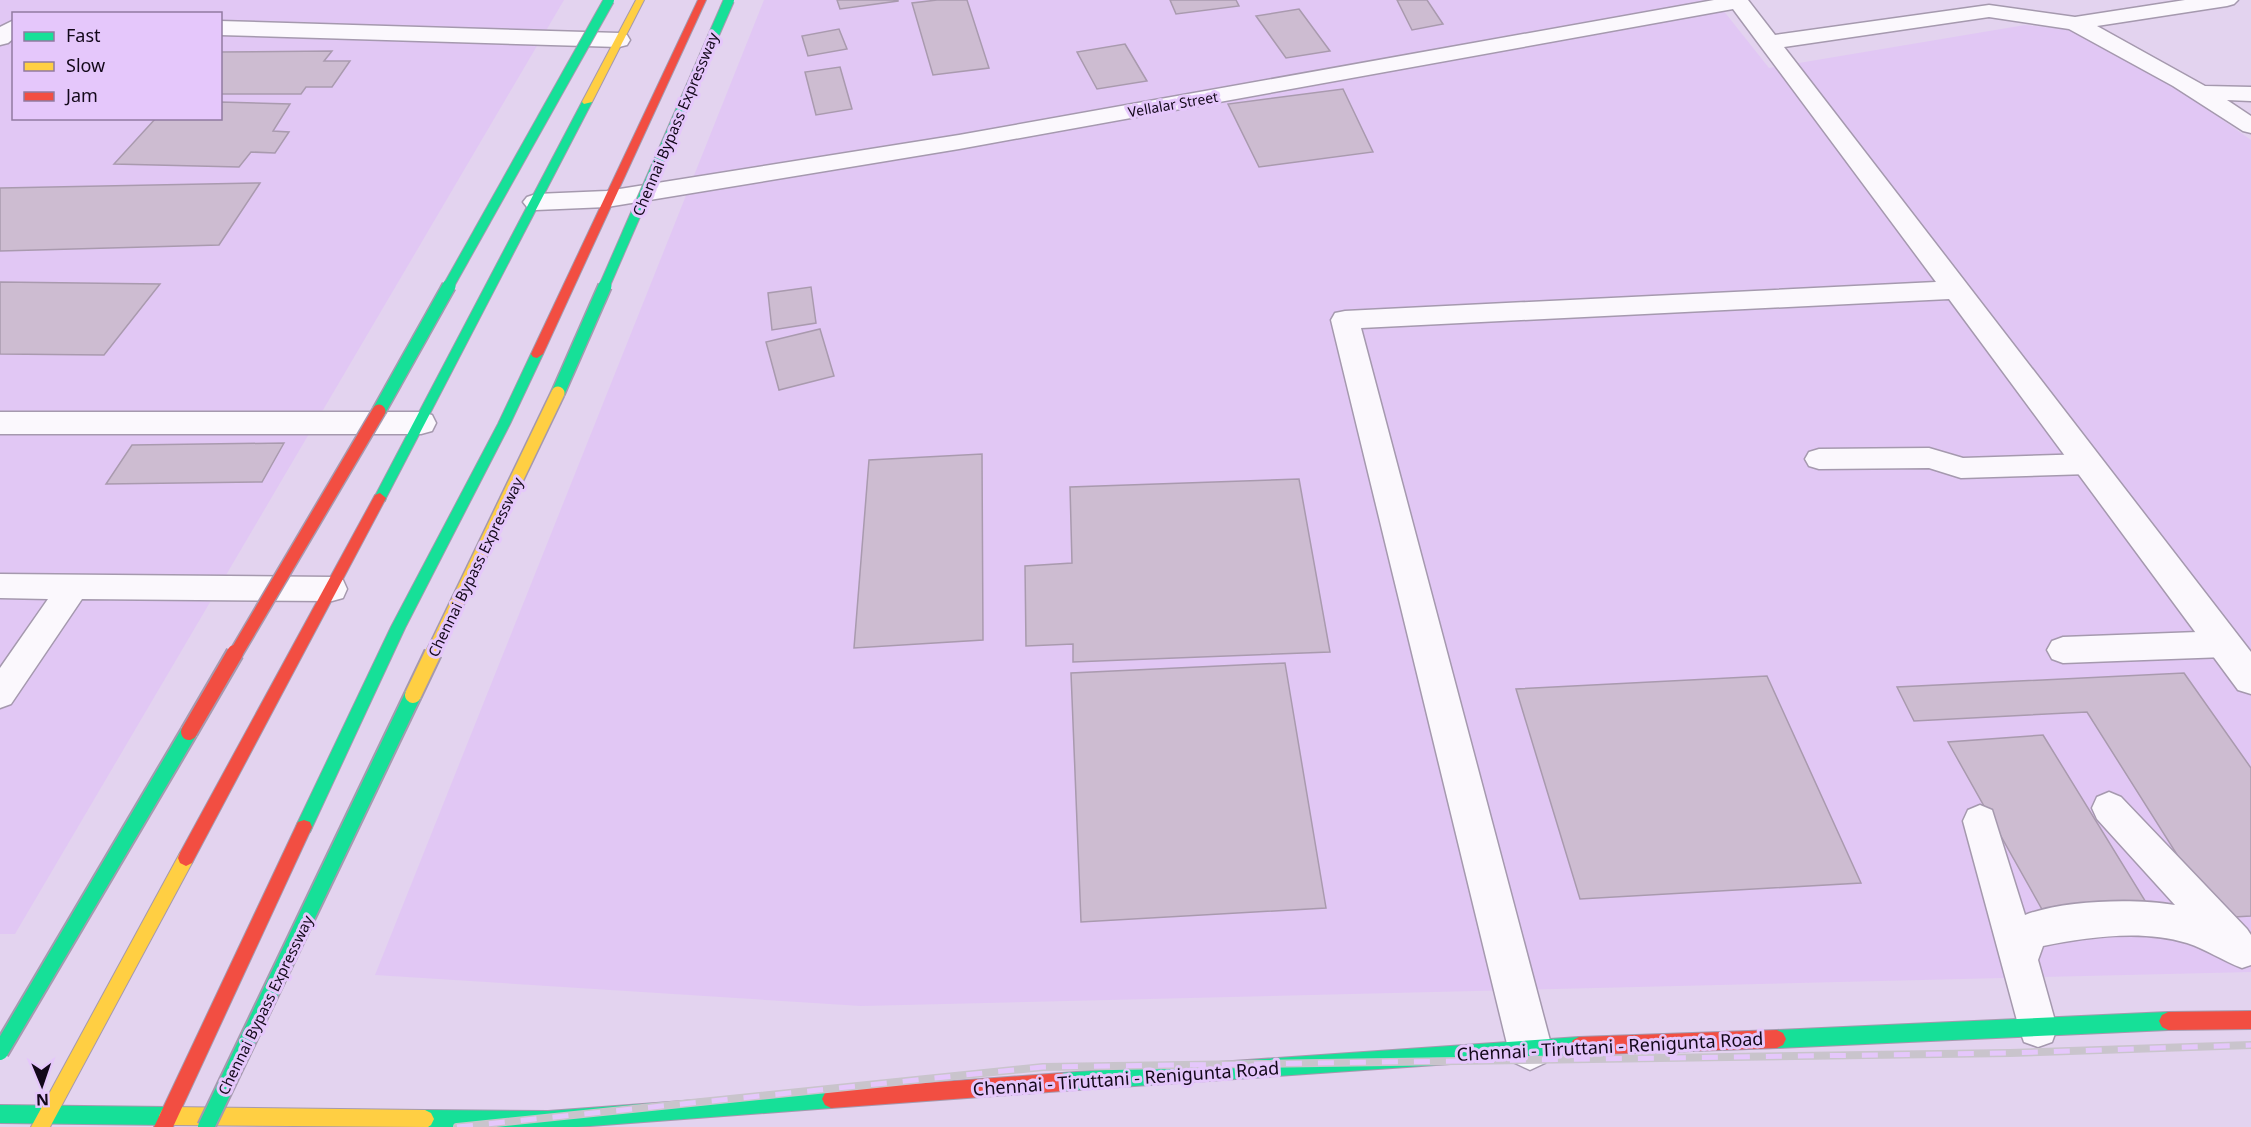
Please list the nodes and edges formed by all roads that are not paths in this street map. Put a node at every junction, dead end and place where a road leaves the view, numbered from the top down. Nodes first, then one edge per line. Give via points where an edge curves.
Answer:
1 (609, 0) edge
2 (640, 0) edge
3 (702, 0) edge
4 (729, 0) edge
5 (2227, 0) edge
6 (1737, 1) edge
7 (2075, 23) junction
8 (12, 28) edge
9 (222, 28) edge
10 (0, 38) edge
11 (620, 40) junction
12 (1769, 43) junction
13 (2200, 93) junction
14 (2251, 94) edge
15 (2251, 126) edge
16 (607, 199) junction
17 (536, 202) junction
18 (1957, 290) junction
19 (0, 423) edge
20 (421, 423) junction
21 (1819, 459) dead end
22 (2089, 464) junction
23 (0, 586) edge
24 (73, 587) junction
25 (332, 589) junction
26 (2225, 644) junction
27 (2063, 650) dead end
28 (2251, 679) edge
29 (0, 694) edge
30 (2109, 808) dead end
31 (1980, 821) dead end
32 (2247, 956) edge
33 (2019, 960) junction
34 (2251, 1020) edge
35 (2038, 1028) junction
36 (1530, 1048) junction
37 (0, 1052) edge
38 (0, 1114) edge
39 (47, 1114) junction
40 (166, 1121) edge
41 (40, 1127) edge
42 (206, 1127) edge

1 - 37 main road, bridge via 395,383
2 - 11 main road
3 - 16 main road
4 - 42 main road, Chennai Bypass Expressway, bridge via 563,383
5 - 7 street
6 - 12 street
6 - 16 street, Vellalar Street via 959,142
7 - 12 street via 1989,11
7 - 13 street
8 - 10 street
9 - 11 street
11 - 17 main road
12 - 18 street
13 - 14 street
13 - 15 street
16 - 17 street, Vellalar Street
16 - 40 main road via 504,424 398,627
17 - 20 main road
18 - 22 street
18 - 36 street via 1345,320
19 - 20 street
20 - 25 main road
21 - 22 lane via 1929,458 1961,468
22 - 26 street
23 - 24 lane
24 - 25 lane
24 - 29 lane
25 - 39 main road
26 - 27 lane
26 - 28 street
30 - 32 lane
31 - 33 lane
32 - 33 lane via 2179,923 2146,919 2058,925 2031,931
33 - 35 lane
34 - 35 main road, Chennai - Tiruttani - Renigunta Road
35 - 36 main road, Chennai - Tiruttani - Renigunta Road
36 - 40 main road, Chennai - Tiruttani - Renigunta Road via 548,1120
38 - 39 main road, Chennai - Tiruttani - Renigunta Road
39 - 40 main road, Chennai - Tiruttani - Renigunta Road
39 - 41 main road

